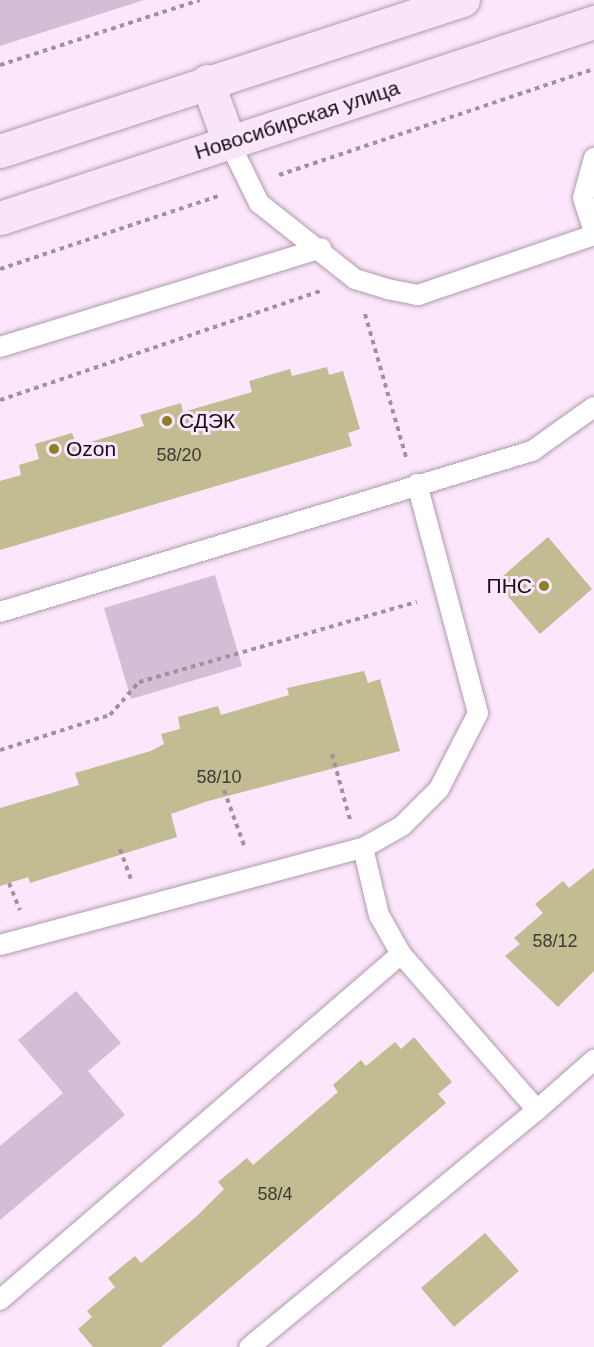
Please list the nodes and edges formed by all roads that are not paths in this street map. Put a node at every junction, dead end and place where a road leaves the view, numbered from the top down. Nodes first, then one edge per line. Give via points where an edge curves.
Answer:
1 (463, 0) edge
2 (594, 22) edge
3 (207, 81) junction
4 (229, 142) junction
5 (0, 151) edge
6 (594, 158) edge
7 (0, 218) edge
8 (594, 234) edge
9 (321, 248) junction
10 (0, 346) edge
11 (594, 407) edge
12 (415, 484) junction
13 (0, 612) edge
14 (361, 848) junction
15 (0, 945) edge
16 (401, 954) junction
17 (594, 1060) edge
18 (537, 1110) junction
19 (0, 1300) edge
20 (249, 1347) edge

1 - 3 main road
2 - 4 main road, Новосибирская улица
3 - 4 main road
3 - 5 main road
4 - 7 main road, Новосибирская улица
4 - 9 lane via 247,186 286,225
6 - 8 lane via 583,198
8 - 9 lane via 418,295 355,279
9 - 10 lane
11 - 12 lane via 532,451
12 - 13 lane
12 - 14 lane via 478,713 439,789 402,826
14 - 15 lane
14 - 16 lane via 379,915
16 - 18 lane
16 - 19 lane
17 - 18 lane
18 - 20 lane

